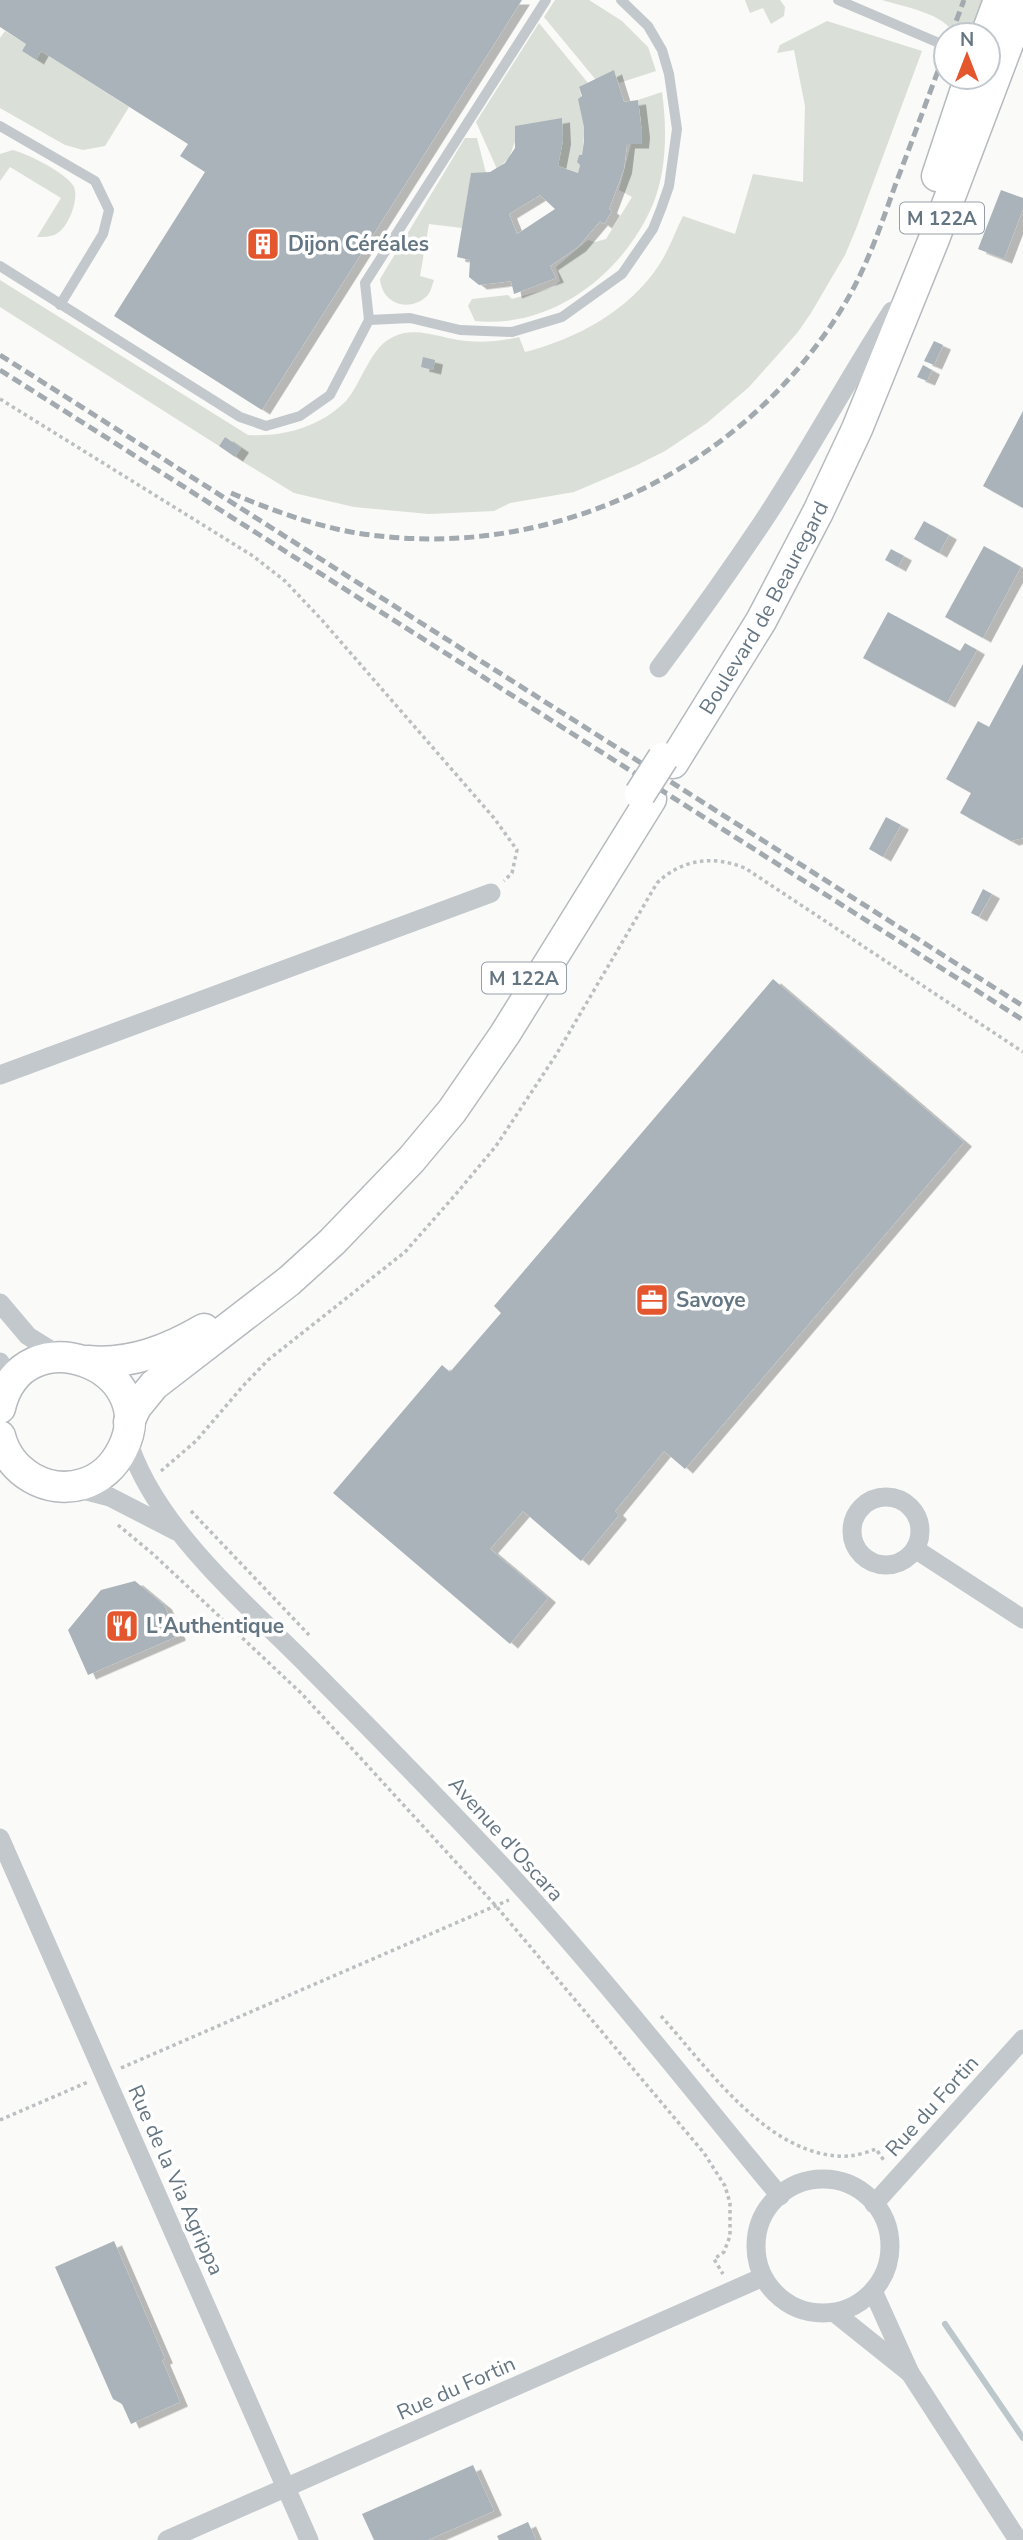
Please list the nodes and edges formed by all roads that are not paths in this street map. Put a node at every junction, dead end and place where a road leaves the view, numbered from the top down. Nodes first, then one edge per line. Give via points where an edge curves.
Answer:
1 (546, 0) edge
2 (621, 0) edge
3 (838, 0) edge
4 (999, 0) edge
5 (1023, 4) edge
6 (991, 21) edge
7 (932, 40) edge
8 (965, 91) edge
9 (0, 126) edge
10 (0, 266) edge
11 (60, 305) junction
12 (892, 311) junction
13 (369, 320) junction
14 (659, 668) dead end
15 (668, 760) junction
16 (491, 892) road end
17 (0, 1075) edge
18 (404, 1158) junction
19 (0, 1303) edge
20 (75, 1359) junction
21 (0, 1362) edge
22 (1, 1403) edge
23 (128, 1429) junction
24 (0, 1436) edge
25 (35, 1480) junction
26 (0, 1482) edge
27 (70, 1486) junction
28 (176, 1531) junction
29 (915, 1549) dead end
30 (1023, 1619) edge
31 (0, 1838) edge
32 (1023, 2039) edge
33 (780, 2196) junction
34 (874, 2204) junction
35 (763, 2277) junction
36 (873, 2291) junction
37 (835, 2312) junction
38 (910, 2373) junction
39 (286, 2488) junction
40 (167, 2540) edge
41 (309, 2540) edge
42 (1018, 2540) edge

1 - 13 lane via 365,284
2 - 13 lane via 648,26 662,50 677,129 665,198 653,229 622,274 562,317 512,332 460,330 410,318
3 - 7 lane
4 - 6 main road
5 - 15 main road, Boulevard de Beauregard / M 122A via 857,429 761,621
8 - 12 main road, Boulevard de Beauregard / M 122A
9 - 11 lane via 95,181 109,210 103,234
10 - 11 lane
11 - 13 lane via 240,417 266,426 300,416 330,394
12 - 14 street via 764,519
12 - 15 main road, Boulevard de Beauregard / M 122A via 805,511
15 - 18 main road, Boulevard de Beauregard / M 122A, bridge
16 - 17 street
18 - 20 main road, M 122A via 311,1244 203,1329 137,1359 104,1363
18 - 23 main road, M 122A via 332,1242 298,1273 154,1385 136,1407
19 - 20 street via 28,1336
20 - 22 main road via 37,1362 13,1381
20 - 23 main road via 103,1369 114,1380 122,1393
21 - 22 street
23 - 27 main road via 117,1459 107,1470
23 - 28 street, Avenue d'Oscara via 131,1450
24 - 25 main road via 13,1462
25 - 26 main road
25 - 27 main road
27 - 28 street, Avenue d'Oscara via 99,1493
28 - 33 street, Avenue d'Oscara via 433,1792 525,1893
29 - 30 street
31 - 39 street, Rue de la Via Agrippa
32 - 34 street, Rue du Fortin
33 - 34 street via 811,2181 831,2180 851,2185
33 - 35 street via 764,2215 757,2234
34 - 36 street via 888,2230 890,2252 885,2273
35 - 37 street via 792,2306 813,2313
35 - 39 street, Rue du Fortin
36 - 37 street via 856,2305
36 - 38 street
37 - 38 street
38 - 42 street
39 - 40 street, Rue du Fortin
39 - 41 street, Rue de la Via Agrippa

